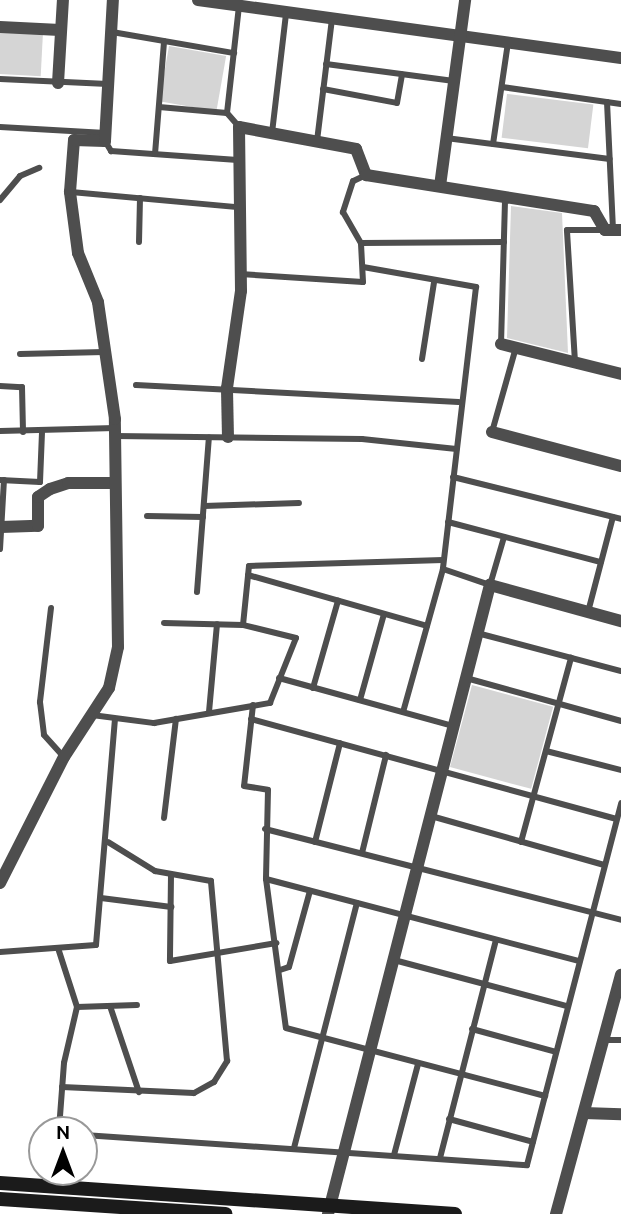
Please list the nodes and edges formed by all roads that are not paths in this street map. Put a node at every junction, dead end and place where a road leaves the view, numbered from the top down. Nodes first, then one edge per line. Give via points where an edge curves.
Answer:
1 (62, 0) edge
2 (113, 0) edge
3 (198, 0) edge
4 (465, 0) edge
5 (239, 6) junction
6 (286, 12) junction
7 (332, 19) junction
8 (0, 27) edge
9 (60, 30) junction
10 (111, 32) junction
11 (460, 36) junction
12 (164, 41) junction
13 (508, 43) junction
14 (234, 53) junction
15 (621, 58) edge
16 (326, 64) junction
17 (402, 74) junction
18 (0, 79) edge
19 (58, 82) junction
20 (454, 82) junction
21 (108, 84) junction
22 (502, 87) junction
23 (323, 89) junction
24 (607, 102) junction
25 (621, 104) edge
26 (159, 107) junction
27 (227, 113) junction
28 (0, 127) edge
29 (239, 127) junction
30 (272, 133) junction
31 (106, 137) junction
32 (446, 138) junction
33 (317, 141) junction
34 (494, 144) junction
35 (155, 154) junction
36 (610, 159) junction
37 (238, 160) junction
38 (39, 168) dead end
39 (366, 175) junction
40 (440, 187) junction
41 (70, 192) junction
42 (505, 197) junction
43 (140, 198) junction
44 (0, 200) edge
45 (237, 207) junction
46 (613, 230) edge
47 (139, 242) dead end
48 (504, 242) junction
49 (361, 243) junction
50 (363, 267) junction
51 (240, 274) junction
52 (434, 282) junction
53 (501, 344) joint
54 (516, 347) junction
55 (104, 352) junction
56 (20, 354) dead end
57 (422, 359) dead end
58 (575, 362) junction
59 (621, 374) edge
60 (136, 385) dead end
61 (0, 386) edge
62 (227, 388) junction
63 (458, 401) junction
64 (0, 431) edge
65 (23, 432) junction
66 (115, 432) junction
67 (492, 432) joint
68 (42, 433) junction
69 (209, 437) junction
70 (228, 437) junction
71 (456, 449) junction
72 (621, 466) edge
73 (453, 477) junction
74 (2, 480) edge
75 (115, 483) junction
76 (299, 503) dead end
77 (204, 506) junction
78 (147, 516) dead end
79 (203, 517) junction
80 (613, 517) junction
81 (621, 519) edge
82 (448, 522) junction
83 (1, 527) edge
84 (504, 537) junction
85 (0, 549) edge
86 (443, 560) junction
87 (601, 562) junction
88 (443, 569) junction
89 (248, 575) junction
90 (490, 585) junction
91 (197, 592) dead end
92 (338, 601) junction
93 (51, 608) dead end
94 (588, 612) junction
95 (384, 614) junction
96 (621, 621) edge
97 (164, 623) dead end
98 (216, 624) junction
99 (243, 625) junction
100 (427, 626) junction
101 (477, 633) junction
102 (571, 657) junction
103 (621, 671) edge
104 (279, 678) junction
105 (466, 678) junction
106 (313, 688) junction
107 (360, 700) junction
108 (559, 704) junction
109 (253, 705) junction
110 (209, 712) junction
111 (403, 712) junction
112 (92, 715) junction
113 (176, 719) junction
114 (251, 719) junction
115 (115, 721) junction
116 (621, 721) edge
117 (453, 726) junction
118 (340, 743) junction
119 (546, 751) junction
120 (386, 755) junction
121 (64, 757) junction
122 (442, 770) junction
123 (621, 770) edge
124 (534, 796) junction
125 (621, 803) edge
126 (430, 816) junction
127 (164, 818) dead end
128 (617, 819) junction
129 (265, 829) junction
130 (108, 842) junction
131 (315, 842) junction
132 (522, 842) junction
133 (362, 853) junction
134 (604, 865) junction
135 (417, 870) junction
136 (171, 875) junction
137 (266, 879) junction
138 (0, 883) edge
139 (310, 891) junction
140 (101, 898) junction
141 (357, 903) junction
142 (171, 907) junction
143 (591, 913) junction
144 (405, 916) junction
145 (621, 920) edge
146 (496, 940) junction
147 (276, 943) junction
148 (58, 948) junction
149 (0, 952) edge
150 (220, 952) junction
151 (394, 960) junction
152 (579, 961) junction
153 (280, 970) junction
154 (621, 975) edge
155 (484, 984) junction
156 (137, 1005) dead end
157 (110, 1006) junction
158 (567, 1006) junction
159 (77, 1007) junction
160 (472, 1029) junction
161 (323, 1039) junction
162 (603, 1040) junction
163 (621, 1040) edge
164 (370, 1052) junction
165 (556, 1052) junction
166 (418, 1064) junction
167 (461, 1075) junction
168 (62, 1087) junction
169 (139, 1092) junction
170 (545, 1096) junction
171 (584, 1113) junction
172 (621, 1114) edge
173 (60, 1116) edge
174 (450, 1119) junction
175 (98, 1136) edge
176 (533, 1142) junction
177 (294, 1148) junction
178 (345, 1151) junction
179 (394, 1155) junction
180 (439, 1158) junction
181 (28, 1181) edge
182 (0, 1183) edge
183 (98, 1184) edge
184 (0, 1199) edge
185 (33, 1207) edge
186 (330, 1209) edge
187 (226, 1214) edge
188 (455, 1214) edge
189 (556, 1214) edge

1 - 9 street
2 - 10 street
3 - 5 street
4 - 11 street
5 - 6 street
5 - 14 lane
6 - 7 street
6 - 30 lane
7 - 11 street
7 - 16 lane
8 - 9 street
9 - 19 street
10 - 12 lane
10 - 21 street
11 - 13 street
11 - 20 street
12 - 14 lane
12 - 26 lane
13 - 15 street
13 - 22 lane
14 - 27 lane
16 - 17 lane
16 - 23 lane
17 - 20 lane
17 - 23 lane via 397,103
18 - 19 lane
19 - 21 lane
20 - 32 street
21 - 31 street
22 - 24 lane
22 - 34 lane
23 - 33 lane
24 - 25 lane
24 - 36 lane
26 - 27 lane
26 - 35 lane
27 - 29 lane
28 - 31 lane
29 - 30 street
29 - 37 street
30 - 33 street
31 - 35 lane via 111,151
31 - 41 street via 74,140
32 - 34 lane
32 - 40 street
33 - 39 street via 356,149
34 - 36 lane
35 - 37 lane
36 - 46 lane
37 - 45 street
38 - 44 lane via 20,176
39 - 40 street
39 - 49 lane via 353,181 343,212
40 - 42 street
41 - 43 lane
41 - 55 street via 78,253 97,302
42 - 46 street via 594,211
42 - 48 lane
43 - 45 lane
43 - 47 lane
45 - 51 street
46 - 58 lane via 567,230
48 - 49 lane
48 - 53 lane
49 - 50 lane
50 - 51 lane via 363,282
50 - 52 lane
51 - 62 street
52 - 57 lane
52 - 63 lane via 476,287
53 - 54 street
54 - 58 street
54 - 67 lane
55 - 56 lane
55 - 66 street
58 - 59 street
60 - 62 lane
61 - 65 lane via 22,387
62 - 63 lane
62 - 70 street
63 - 71 lane
64 - 65 lane
65 - 68 lane
66 - 68 lane
66 - 69 lane
66 - 75 street
67 - 72 street
68 - 74 lane via 40,482
69 - 70 lane
69 - 77 lane
70 - 71 lane via 362,439
71 - 73 lane
73 - 80 lane
73 - 82 lane
74 - 83 lane
75 - 83 street via 68,483 50,489 38,497 38,526
75 - 112 street via 118,647 109,688
76 - 77 lane
77 - 79 lane
78 - 79 lane
79 - 91 lane
80 - 81 lane
80 - 87 lane
82 - 84 lane
82 - 86 lane
83 - 85 lane
84 - 87 lane
84 - 90 lane
86 - 88 lane
86 - 89 lane via 288,560 249,566
87 - 94 lane
88 - 90 lane
88 - 100 lane
89 - 92 lane
89 - 99 lane
90 - 94 street
90 - 101 street
92 - 95 lane
92 - 106 lane
93 - 121 lane via 40,702 44,735
94 - 96 street
95 - 100 lane
95 - 107 lane
97 - 98 lane
98 - 99 lane
98 - 110 lane
99 - 104 lane via 296,638
100 - 111 lane
101 - 102 lane
101 - 105 street
102 - 103 lane
102 - 108 lane
104 - 106 lane
104 - 109 lane via 270,703
105 - 108 lane
105 - 117 street
106 - 107 lane
107 - 111 lane
108 - 116 lane
108 - 119 lane
109 - 110 lane
109 - 114 lane
110 - 113 lane
111 - 117 lane
112 - 115 lane
112 - 121 street
113 - 115 lane
113 - 127 lane
114 - 118 lane
114 - 129 lane via 244,786 268,790
115 - 130 lane
117 - 122 street
118 - 120 lane
118 - 131 lane
119 - 123 lane
119 - 124 lane
120 - 122 lane
120 - 133 lane
121 - 138 street
122 - 124 lane
122 - 126 street
124 - 128 lane
124 - 132 lane
125 - 128 lane
126 - 132 lane
126 - 135 street
128 - 134 lane
129 - 131 lane
129 - 137 lane
130 - 136 lane
130 - 140 lane
131 - 133 lane
132 - 134 lane
133 - 135 lane
134 - 143 lane
135 - 143 lane
135 - 144 street
136 - 142 lane
136 - 150 lane via 211,881
137 - 139 lane
137 - 147 lane
139 - 141 lane
139 - 153 lane via 289,967
140 - 142 lane
140 - 148 lane via 96,945
141 - 144 lane
141 - 161 lane
142 - 150 lane via 170,961
143 - 145 lane
143 - 152 lane
144 - 146 lane
144 - 151 street
146 - 152 lane
146 - 155 lane
147 - 150 lane
147 - 153 lane
148 - 149 lane
148 - 159 lane
150 - 169 lane via 227,1062 214,1082 194,1094
151 - 155 lane
151 - 164 street
152 - 158 lane
153 - 161 lane via 286,1028
154 - 162 street
155 - 158 lane
155 - 160 lane
156 - 157 lane
157 - 159 lane
157 - 169 lane
158 - 165 lane
159 - 168 lane
160 - 165 lane
160 - 167 lane
161 - 164 lane
161 - 177 lane
162 - 163 lane
162 - 171 street
164 - 166 lane
164 - 178 street
165 - 170 lane
166 - 167 lane
166 - 179 lane
167 - 170 lane
167 - 174 lane
168 - 169 lane
168 - 173 lane
170 - 176 lane
171 - 172 street
171 - 189 street
174 - 176 lane
174 - 180 lane
175 - 177 lane
176 - 180 lane via 527,1165
177 - 178 lane
178 - 179 lane
178 - 186 street
179 - 180 lane
181 - 182 street
183 - 186 street
184 - 185 street
185 - 187 street
186 - 188 street

